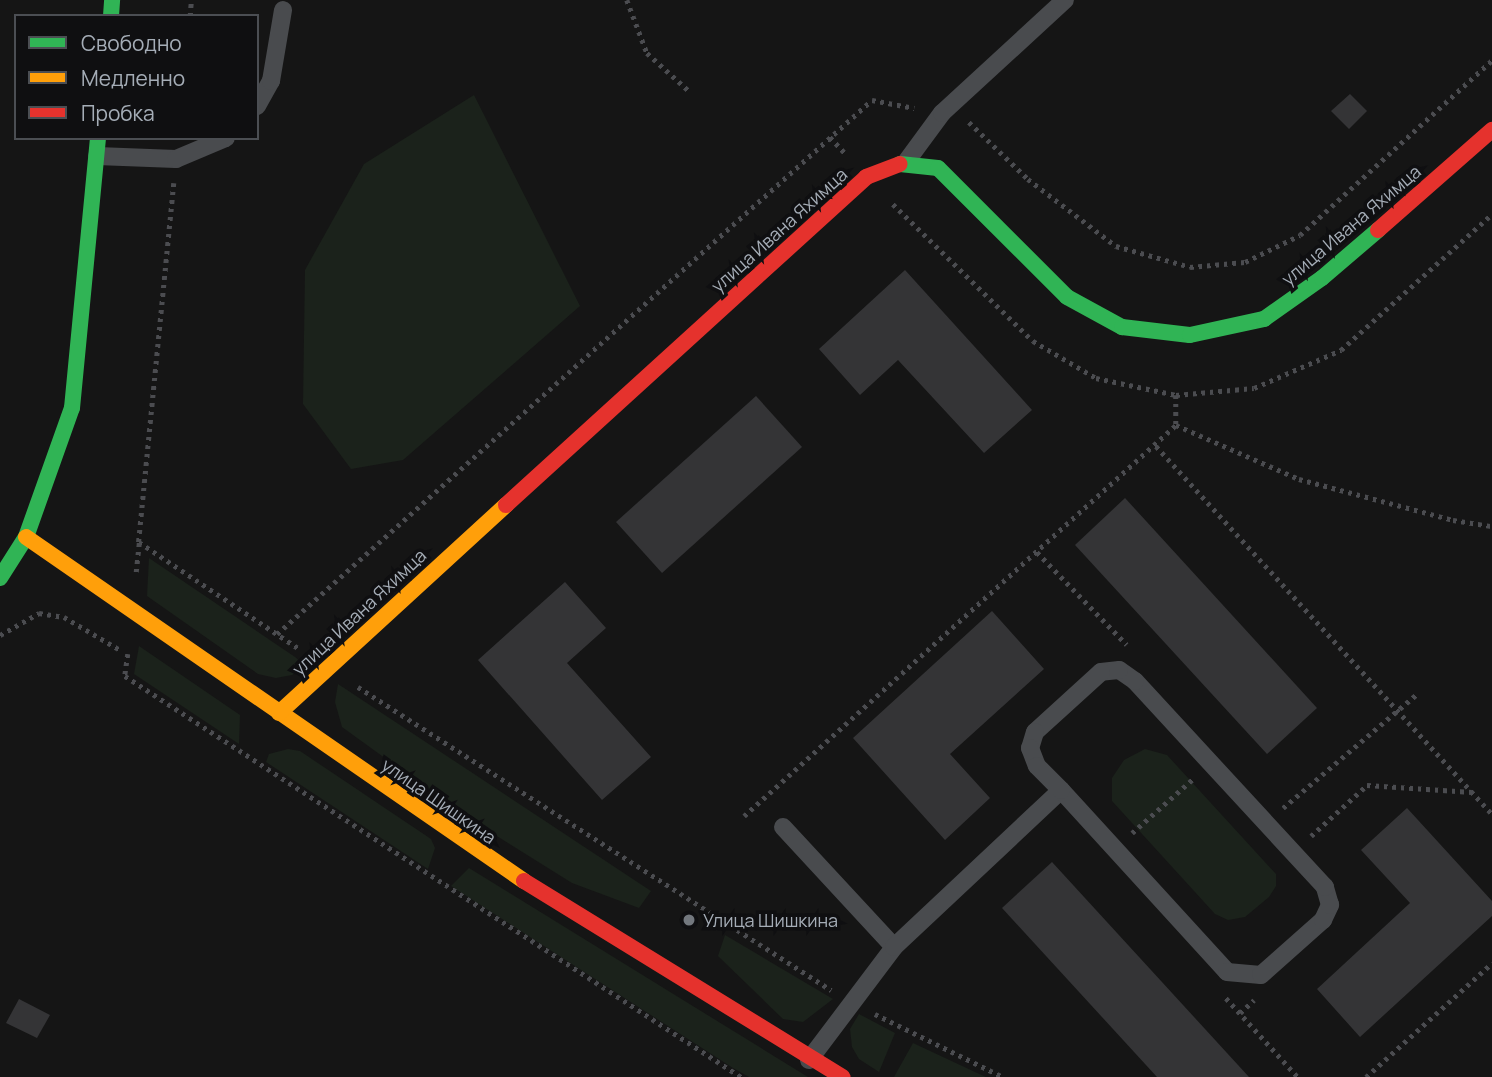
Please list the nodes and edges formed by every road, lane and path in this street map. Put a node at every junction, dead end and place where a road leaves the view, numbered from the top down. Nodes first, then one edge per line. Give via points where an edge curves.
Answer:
1 (627, 0) edge
2 (1065, 0) edge
3 (283, 10) dead end
4 (1492, 60) edge
5 (689, 91) dead end
6 (259, 102) edge
7 (942, 113) junction
8 (1492, 130) edge
9 (221, 140) edge
10 (98, 147) edge
11 (176, 159) junction
12 (906, 162) junction
13 (1176, 395) dead end
14 (1176, 425) junction
15 (1156, 446) junction
16 (1492, 526) edge
17 (26, 537) junction
18 (0, 578) edge
19 (277, 634) junction
20 (128, 654) dead end
21 (325, 666) junction
22 (1418, 693) dead end
23 (1398, 710) junction
24 (279, 713) junction
25 (1210, 763) junction
26 (1061, 790) junction
27 (1472, 792) junction
28 (1278, 813) dead end
29 (1492, 814) edge
30 (744, 816) dead end
31 (783, 827) dead end
32 (1305, 841) dead end
33 (1114, 849) junction
34 (894, 947) junction
35 (1492, 963) edge
36 (1221, 993) dead end
37 (850, 1002) junction
38 (809, 1060) junction
39 (741, 1077) edge
40 (842, 1077) edge
41 (1003, 1077) edge
42 (1298, 1077) edge
43 (1366, 1077) edge

1 - 5 path via 647,53
2 - 7 lane
3 - 6 lane via 271,81
4 - 7 path via 1300,235 1245,262 1217,265 1190,267 1116,246 1028,179 965,118
7 - 12 lane
7 - 19 path via 872,100
8 - 12 street, улица Ивана Яхимца via 1322,278 1264,319 1190,335 1122,327 1067,297 938,168
9 - 11 lane
10 - 11 lane
10 - 17 street via 72,408
11 - 19 path via 139,542
12 - 21 street, улица Ивана Яхимца via 866,177
13 - 14 path
14 - 15 path
14 - 16 path via 1299,479
15 - 23 path
15 - 30 path
17 - 18 street
17 - 24 street, улица Шишкина
19 - 21 path
20 - 39 path via 125,676
21 - 24 street, улица Ивана Яхимца
21 - 37 path
22 - 23 path
23 - 27 path
23 - 28 path
24 - 38 street, улица Шишкина via 460,840
25 - 26 lane via 1135,681 1119,670 1101,672 1035,732 1030,748 1037,766
25 - 33 path
25 - 33 lane via 1325,887 1330,905 1323,920 1261,975 1227,972
26 - 33 lane
26 - 34 lane
27 - 29 path
27 - 32 path via 1367,785
31 - 34 lane
34 - 37 lane
35 - 43 path
36 - 42 path
37 - 38 lane
37 - 41 path
38 - 40 street, улица Шишкина

